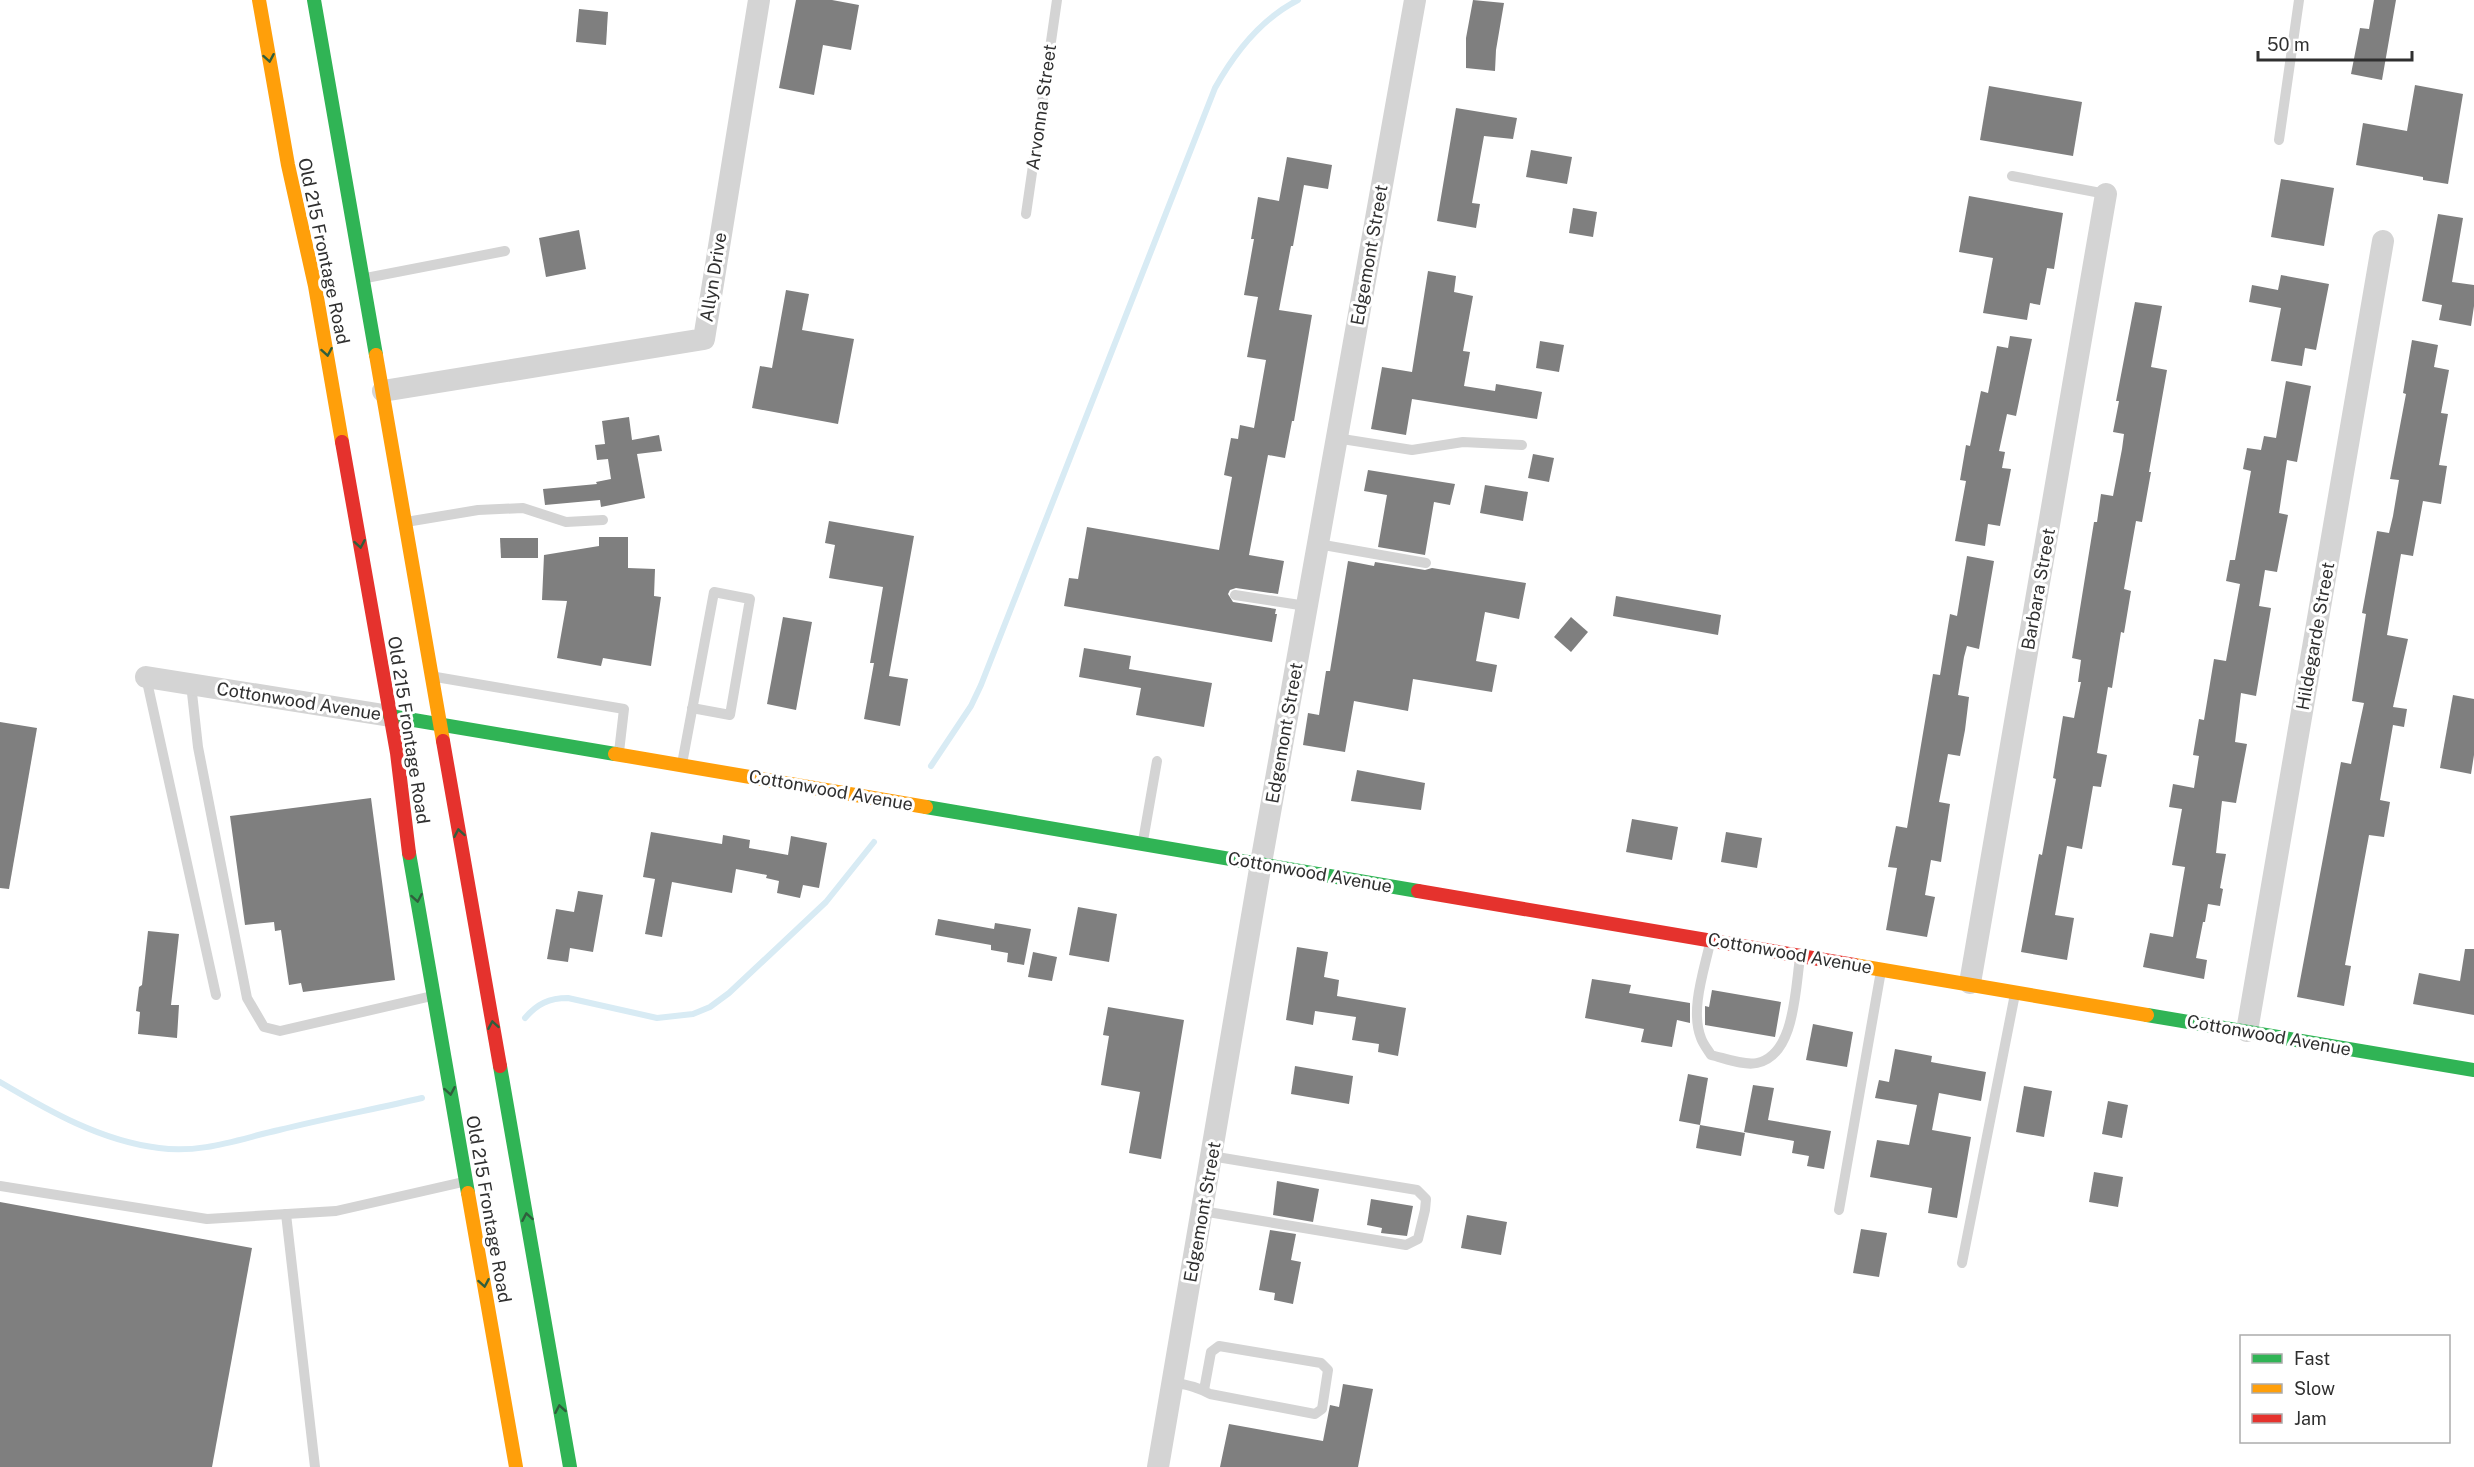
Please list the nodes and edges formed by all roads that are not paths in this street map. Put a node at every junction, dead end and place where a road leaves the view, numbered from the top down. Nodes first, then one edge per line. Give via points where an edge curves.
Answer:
1 (259, 0) edge
2 (314, 0) edge
3 (759, 0) edge
4 (1057, 0) edge
5 (1414, 0) edge
6 (2299, 0) edge
7 (2279, 140) dead end
8 (2012, 176) dead end
9 (2106, 194) joint
10 (1026, 214) dead end
11 (2383, 241) dead end
12 (505, 251) dead end
13 (363, 278) junction
14 (383, 391) junction
15 (1336, 438) junction
16 (1522, 445) dead end
17 (603, 520) dead end
18 (406, 522) junction
19 (1318, 544) junction
20 (1426, 563) dead end
21 (1235, 595) dead end
22 (1306, 606) junction
23 (146, 676) joint
24 (433, 677) junction
25 (191, 684) junction
26 (692, 708) junction
27 (390, 716) junction
28 (439, 723) junction
29 (619, 754) junction
30 (1157, 761) dead end
31 (682, 764) junction
32 (1143, 843) junction
33 (1261, 863) junction
34 (1710, 939) junction
35 (1801, 955) junction
36 (1881, 968) junction
37 (1970, 983) junction
38 (2016, 991) junction
39 (216, 995) dead end
40 (434, 996) junction
41 (2247, 1031) junction
42 (2474, 1070) edge
43 (1211, 1156) junction
44 (466, 1182) junction
45 (0, 1186) edge
46 (1839, 1210) dead end
47 (1202, 1211) junction
48 (286, 1214) junction
49 (1962, 1263) dead end
50 (1173, 1382) junction
51 (1204, 1390) junction
52 (315, 1467) edge
53 (516, 1467) edge
54 (570, 1467) edge
55 (1158, 1467) edge

1 -> 27 street, Old 215 Frontage Road via 288,165 315,286
2 - 13 street, Old 215 Frontage Road
3 - 14 street, Allyn Drive via 704,339
4 - 10 lane, Arvonna Street
5 - 15 street, Edgemont Street
6 - 7 lane
8 - 9 lane
9 - 37 street, Barbara Street
11 - 41 street, Hildegarde Street
12 - 13 lane
13 - 14 street, Old 215 Frontage Road
14 - 18 street, Old 215 Frontage Road
15 - 16 lane via 1412,450 1463,442
15 - 19 street, Edgemont Street
17 - 18 lane via 566,522 523,508 478,510
18 - 24 street, Old 215 Frontage Road
19 - 20 lane
19 - 22 street, Edgemont Street
21 - 22 lane
22 - 33 street, Edgemont Street
23 - 25 street, Cottonwood Avenue
23 - 39 lane
24 - 28 street, Old 215 Frontage Road
24 - 29 lane via 624,710
25 - 27 street, Cottonwood Avenue
25 - 40 lane via 198,747 247,998 264,1027 280,1031
26 - 26 lane via 714,592 750,598 730,715
26 - 31 lane
27 - 28 street, Cottonwood Avenue
27 -> 40 street, Old 215 Frontage Road
28 - 29 street, Cottonwood Avenue
54 -> 28 street, Old 215 Frontage Road
29 - 31 street, Cottonwood Avenue
30 - 32 lane
31 - 32 street, Cottonwood Avenue
32 - 33 street, Cottonwood Avenue
33 - 34 street, Cottonwood Avenue
33 - 43 street, Edgemont Street
34 - 35 street, Cottonwood Avenue
34 - 35 lane via 1698,1004 1701,1039 1711,1055 1755,1064 1772,1057 1784,1042
35 - 36 street, Cottonwood Avenue
36 - 37 street, Cottonwood Avenue
36 - 46 lane
37 - 38 street, Cottonwood Avenue
38 - 41 street, Cottonwood Avenue
38 - 49 lane
40 -> 44 street, Old 215 Frontage Road
41 - 42 street, Cottonwood Avenue
43 - 47 street, Edgemont Street
43 - 47 lane via 1418,1190 1426,1199 1425,1210 1418,1239 1406,1245
44 - 48 lane via 336,1211
44 -> 53 street, Old 215 Frontage Road
45 - 48 lane via 207,1219
47 - 50 street, Edgemont Street
48 - 52 lane
50 - 51 lane
50 - 55 street, Edgemont Street
51 - 51 lane via 1316,1414 1322,1409 1328,1370 1321,1362 1219,1346 1211,1352

